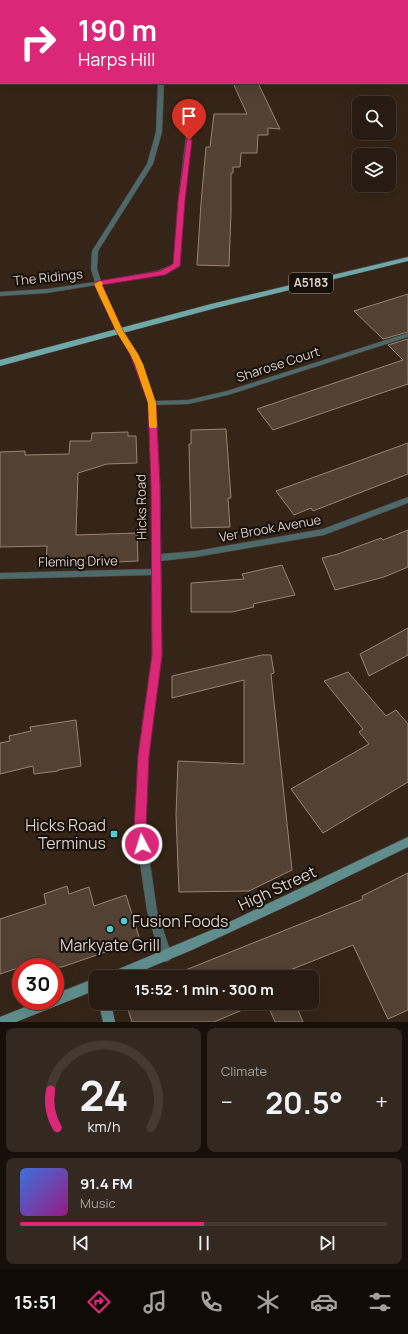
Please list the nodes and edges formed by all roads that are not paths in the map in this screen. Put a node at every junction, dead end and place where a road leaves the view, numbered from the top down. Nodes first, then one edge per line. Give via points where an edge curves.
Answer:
1 (161, 84) edge
2 (192, 112) dead end
3 (408, 259) edge
4 (98, 284) junction
5 (0, 294) edge
6 (120, 331) junction
7 (408, 335) edge
8 (0, 363) edge
9 (152, 403) junction
10 (408, 500) edge
11 (156, 558) junction
12 (157, 572) junction
13 (0, 576) edge
14 (408, 842) edge
15 (166, 956) junction
16 (131, 970) edge
17 (89, 987) edge
18 (64, 997) edge
19 (32, 1010) edge
20 (106, 1010) edge
21 (2, 1022) edge
22 (109, 1022) edge

1 - 4 street, Hicks Road via 159,132 150,164 95,251 94,269
2 - 4 street, The Ridings via 181,201 177,266 162,273
3 - 6 main road, A5183
4 - 5 street, The Ridings via 23,294
4 - 6 street, Hicks Road
6 - 8 main road, A5183
6 - 9 street, Hicks Road via 134,354
7 - 9 street, Sharose Court via 228,393 188,402
9 - 11 street, Hicks Road
10 - 11 street, Ver Brook Avenue via 324,532 196,554
11 - 12 street, Hicks Road
12 - 13 street, Fleming Drive
12 - 15 street, Hicks Road via 157,655 143,756 140,829 152,911
14 - 15 street, High Street via 289,901
15 - 16 street, High Street
17 - 18 street
19 - 21 street
20 - 22 street

